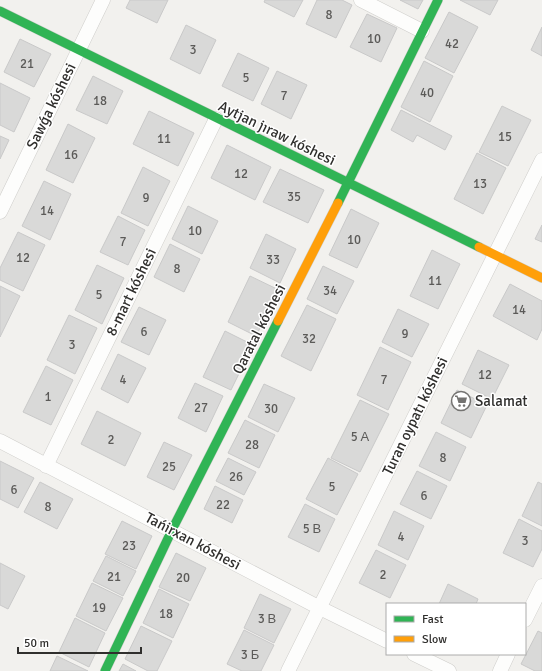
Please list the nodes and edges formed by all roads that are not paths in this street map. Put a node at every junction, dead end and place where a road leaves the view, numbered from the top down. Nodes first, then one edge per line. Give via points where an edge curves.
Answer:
1 (103, 0) edge
2 (361, 0) edge
3 (438, 0) edge
4 (0, 11) edge
5 (422, 31) junction
6 (78, 50) junction
7 (216, 119) junction
8 (542, 160) edge
9 (348, 183) junction
10 (0, 212) edge
11 (495, 254) junction
12 (542, 278) edge
13 (0, 441) edge
14 (46, 466) junction
15 (172, 530) junction
16 (542, 586) edge
17 (320, 608) junction
18 (526, 618) edge
19 (386, 641) edge
20 (416, 655) edge
21 (508, 655) edge
22 (105, 671) edge
23 (288, 671) edge
24 (448, 671) edge
25 (500, 671) edge

1 - 6 street, Sawǵa kóshesi
2 - 5 street
3 - 5 street, Qaratal kóshesi
4 - 6 street, Aytjan jıraw kóshesi
5 - 9 street, Qaratal kóshesi
6 - 7 street, Aytjan jıraw kóshesi
6 - 10 street, Sawǵa kóshesi
7 - 9 street, Aytjan jıraw kóshesi
7 - 14 street, 8-mart kóshesi
8 - 11 street, Turan oypatı kóshesi
9 - 11 street, Aytjan jıraw kóshesi
9 - 15 street, Qaratal kóshesi
11 - 12 street, Aytjan jıraw kóshesi
11 - 17 street, Turan oypatı kóshesi
13 - 14 street, Tańirxan kóshesi
14 - 15 street, Tańirxan kóshesi
15 - 17 street, Tańirxan kóshesi
15 - 22 street, Qaratal kóshesi
16 - 18 street
17 - 19 street, Tańirxan kóshesi
17 - 23 street, Turan oypatı kóshesi
20 - 24 street
21 - 25 street

